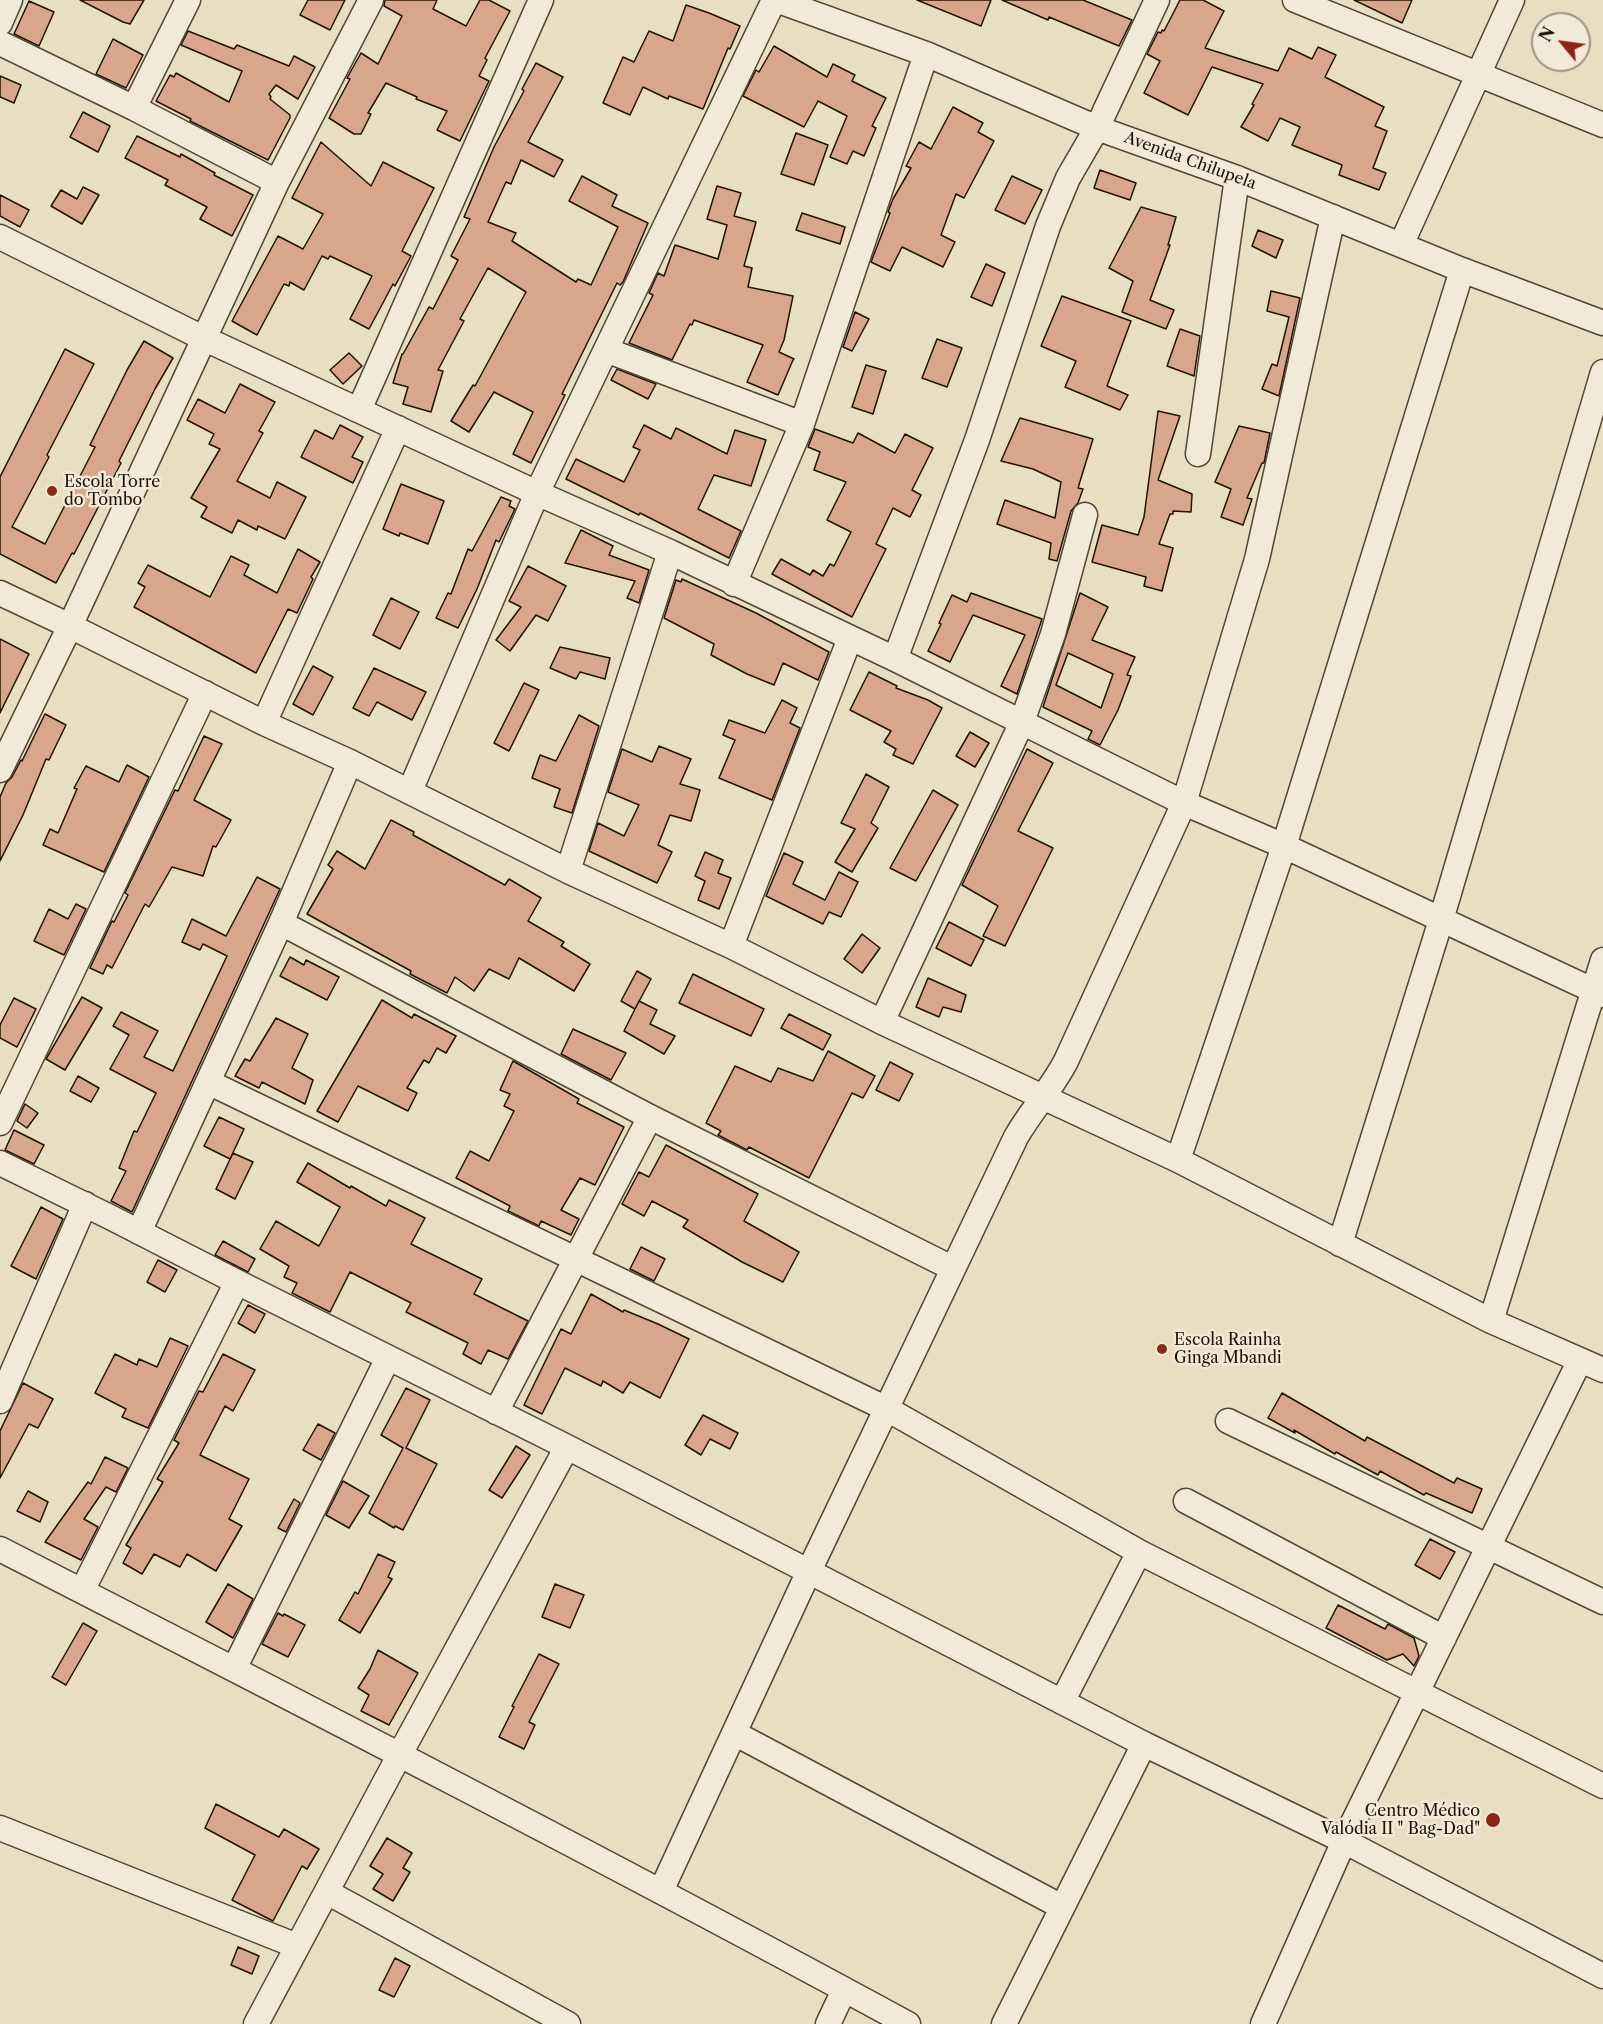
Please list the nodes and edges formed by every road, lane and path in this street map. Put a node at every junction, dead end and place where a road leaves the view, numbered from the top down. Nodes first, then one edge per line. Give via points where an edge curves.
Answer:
1 (188, 0) edge
2 (371, 0) edge
3 (541, 0) edge
4 (775, 0) edge
5 (1157, 0) edge
6 (1295, 0) edge
7 (1512, 0) edge
8 (0, 43) edge
9 (926, 54) junction
10 (1478, 74) junction
11 (134, 108) junction
12 (1603, 125) edge
13 (1097, 128) junction
14 (1237, 178) junction
15 (277, 182) junction
16 (1333, 217) junction
17 (0, 237) edge
18 (1401, 245) junction
19 (1462, 270) junction
20 (1603, 323) edge
21 (204, 338) junction
22 (606, 350) junction
23 (1603, 372) edge
24 (359, 410) junction
25 (802, 424) junction
26 (398, 428) junction
27 (1198, 454) dead end
28 (537, 493) junction
29 (1085, 515) dead end
30 (670, 552) junction
31 (734, 584) junction
32 (0, 593) edge
33 (70, 626) junction
34 (850, 638) junction
35 (895, 659) junction
36 (205, 693) junction
37 (1022, 722) junction
38 (264, 723) junction
39 (350, 762) junction
40 (0, 770) edge
41 (410, 791) junction
42 (1184, 803) junction
43 (1284, 846) junction
44 (568, 871) junction
45 (1441, 920) junction
46 (281, 923) junction
47 (731, 946) junction
48 (1603, 960) edge
49 (1599, 994) edge
50 (882, 1022) junction
51 (208, 1082) junction
52 (1042, 1098) junction
53 (650, 1117) junction
54 (0, 1123) edge
55 (1178, 1160) junction
56 (0, 1163) edge
57 (85, 1204) junction
58 (139, 1232) junction
59 (1340, 1244) junction
60 (577, 1261) junction
61 (952, 1268) junction
62 (237, 1282) junction
63 (1491, 1321) junction
64 (388, 1358) junction
65 (1580, 1360) junction
66 (1603, 1370) edge
67 (0, 1401) edge
68 (887, 1409) junction
69 (496, 1412) junction
70 (1228, 1421) dead end
71 (567, 1447) junction
72 (1186, 1502) dead end
73 (1489, 1547) junction
74 (0, 1549) edge
75 (1139, 1552) junction
76 (809, 1571) junction
77 (82, 1591) junction
78 (1603, 1602) edge
79 (1444, 1638) junction
80 (234, 1669) junction
81 (1417, 1693) junction
82 (1062, 1702) junction
83 (734, 1733) junction
84 (1144, 1744) junction
85 (400, 1754) junction
86 (1603, 1786) edge
87 (0, 1828) edge
88 (1344, 1841) junction
89 (661, 1891) junction
90 (327, 1892) junction
91 (1062, 1907) junction
92 (297, 1946) junction
93 (1603, 1976) edge
94 (844, 1990) junction
95 (256, 2024) edge
96 (568, 2024) edge
97 (828, 2024) edge
98 (908, 2024) edge
99 (1004, 2024) edge
100 (1263, 2024) edge

1 - 11 street
2 - 15 street
3 - 24 street
4 - 9 street, Avenida Chilupela
4 - 22 street
5 - 13 street
6 - 10 street
7 - 10 street
8 - 11 street
9 - 13 street, Avenida Chilupela
9 - 25 street
10 - 12 street
10 - 18 street
11 - 15 street
13 - 14 street, Avenida Chilupela
13 - 35 street via 1068,178 1048,226 977,440
14 - 16 street, Avenida Chilupela
14 - 27 street
15 - 21 street
16 - 18 street, Avenida Chilupela
16 - 42 street via 1257,559
17 - 21 street
18 - 19 street, Avenida Chilupela
19 - 20 street, Avenida Chilupela
19 - 43 street
21 - 24 street
21 - 33 street
22 - 25 street
22 - 28 street
23 - 45 street
24 - 26 street
25 - 31 street
26 - 28 street
26 - 38 street
28 - 30 street
28 - 41 street
29 - 37 street via 1053,634
30 - 31 street
30 - 44 street
31 - 34 street
32 - 33 street
33 - 36 street
33 - 40 street
34 - 35 street
34 - 47 street
35 - 37 street
36 - 38 street
36 - 54 street
37 - 42 street
37 - 50 street
38 - 39 street
39 - 41 street
39 - 46 street
41 - 44 street
42 - 43 street
42 - 52 street via 1066,1061
43 - 45 street
43 - 55 street
44 - 47 street
45 - 49 street
45 - 59 street
46 - 51 street
46 - 53 street
47 - 50 street
48 - 49 street
49 - 63 street
50 - 52 street
51 - 58 street
51 - 60 street
52 - 55 street
52 - 61 street via 1026,1118
53 - 60 street
53 - 61 street
55 - 59 street
56 - 57 street
57 - 58 street
57 - 67 street
58 - 62 street
59 - 63 street
60 - 68 street
60 - 69 street
61 - 68 street
62 - 64 street
62 - 77 street
63 - 65 street
64 - 69 street
64 - 80 street
65 - 66 street
65 - 73 street
68 - 75 street
68 - 76 street
69 - 71 street
70 - 73 street
71 - 76 street
71 - 85 street
72 - 79 street
73 - 78 street
73 - 79 street
74 - 77 street
75 - 81 street
75 - 82 street
76 - 82 street
76 - 83 street
77 - 80 street
79 - 81 street
80 - 85 street
81 - 86 street
81 - 88 street
82 - 84 street
83 - 89 street
83 - 91 street
84 - 88 street
84 - 91 street
85 - 89 street
85 - 90 street
87 - 92 street
88 - 93 street
88 - 100 street
89 - 94 street
90 - 92 street
90 - 96 street
91 - 99 street
92 - 95 street
94 - 97 street
94 - 98 street

